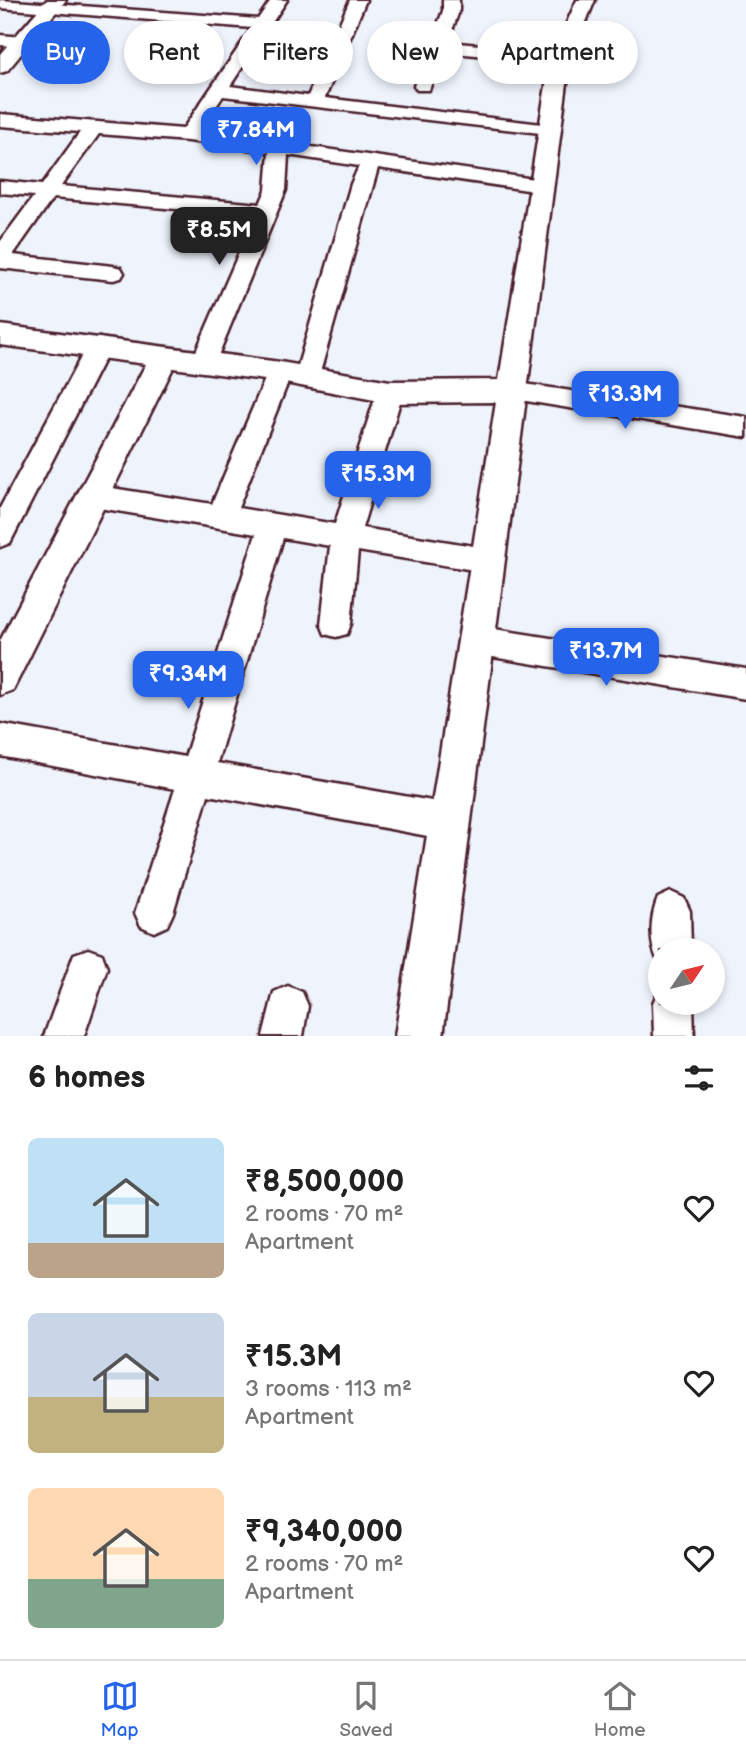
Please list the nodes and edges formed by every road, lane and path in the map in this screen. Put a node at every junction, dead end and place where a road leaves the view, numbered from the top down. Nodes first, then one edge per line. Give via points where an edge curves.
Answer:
1 (279, 0) edge
2 (358, 0) edge
3 (451, 0) edge
4 (581, 0) edge
5 (6, 2) edge
6 (55, 3) edge
7 (111, 5) edge
8 (40, 21) edge
9 (238, 21) edge
10 (264, 21) edge
11 (447, 21) edge
12 (574, 21) edge
13 (0, 40) edge
14 (21, 42) edge
15 (21, 44) edge
16 (238, 60) edge
17 (0, 67) edge
18 (557, 84) edge
19 (218, 90) junction
20 (314, 102) junction
21 (0, 120) edge
22 (93, 128) junction
23 (550, 131) junction
24 (188, 135) junction
25 (279, 149) junction
26 (371, 162) junction
27 (541, 186) junction
28 (0, 187) edge
29 (47, 192) junction
30 (266, 211) junction
31 (0, 259) edge
32 (113, 273) dead end
33 (0, 335) edge
34 (99, 346) junction
35 (165, 356) junction
36 (203, 363) junction
37 (293, 374) junction
38 (511, 391) junction
39 (390, 392) junction
40 (746, 427) edge
41 (93, 496) junction
42 (220, 517) junction
43 (273, 525) junction
44 (0, 535) edge
45 (345, 537) junction
46 (486, 560) junction
47 (336, 624) dead end
48 (475, 640) junction
49 (0, 678) edge
50 (746, 684) edge
51 (0, 740) edge
52 (196, 776) junction
53 (449, 822) junction
54 (671, 911) dead end
55 (154, 913) dead end
56 (672, 938) edge
57 (88, 968) dead end
58 (673, 1015) edge
59 (64, 1036) edge
60 (419, 1036) edge
61 (674, 1036) edge

1 - 10 street
2 - 20 street
3 - 11 street
4 - 12 street
5 - 6 street
6 - 7 street
6 - 8 street
7 - 9 street
13 - 14 street
15 - 17 street
16 - 19 street
18 - 23 street
19 - 20 street
19 - 24 street
20 - 23 street
21 - 22 street
22 - 24 street
22 - 29 street
23 - 27 street
24 - 25 street
25 - 26 street
25 - 30 street via 276,190
26 - 27 street
26 - 37 street
27 - 38 street
28 - 29 street
29 - 30 street
29 - 31 street
30 - 36 street
31 - 32 street
33 - 34 street
34 - 35 street
34 - 44 street
35 - 36 street
35 - 41 street
36 - 37 street
37 - 39 street
37 - 42 street
38 - 39 street
38 - 40 street
38 - 46 street
39 - 45 street
41 - 42 street
41 - 49 street
42 - 43 street
43 - 45 street
43 - 52 street
45 - 46 street
45 - 47 street
46 - 48 street
48 - 50 street
48 - 53 street
51 - 52 street
52 - 53 street
52 - 55 street
53 - 60 street
54 - 56 street
57 - 59 street
58 - 61 street

